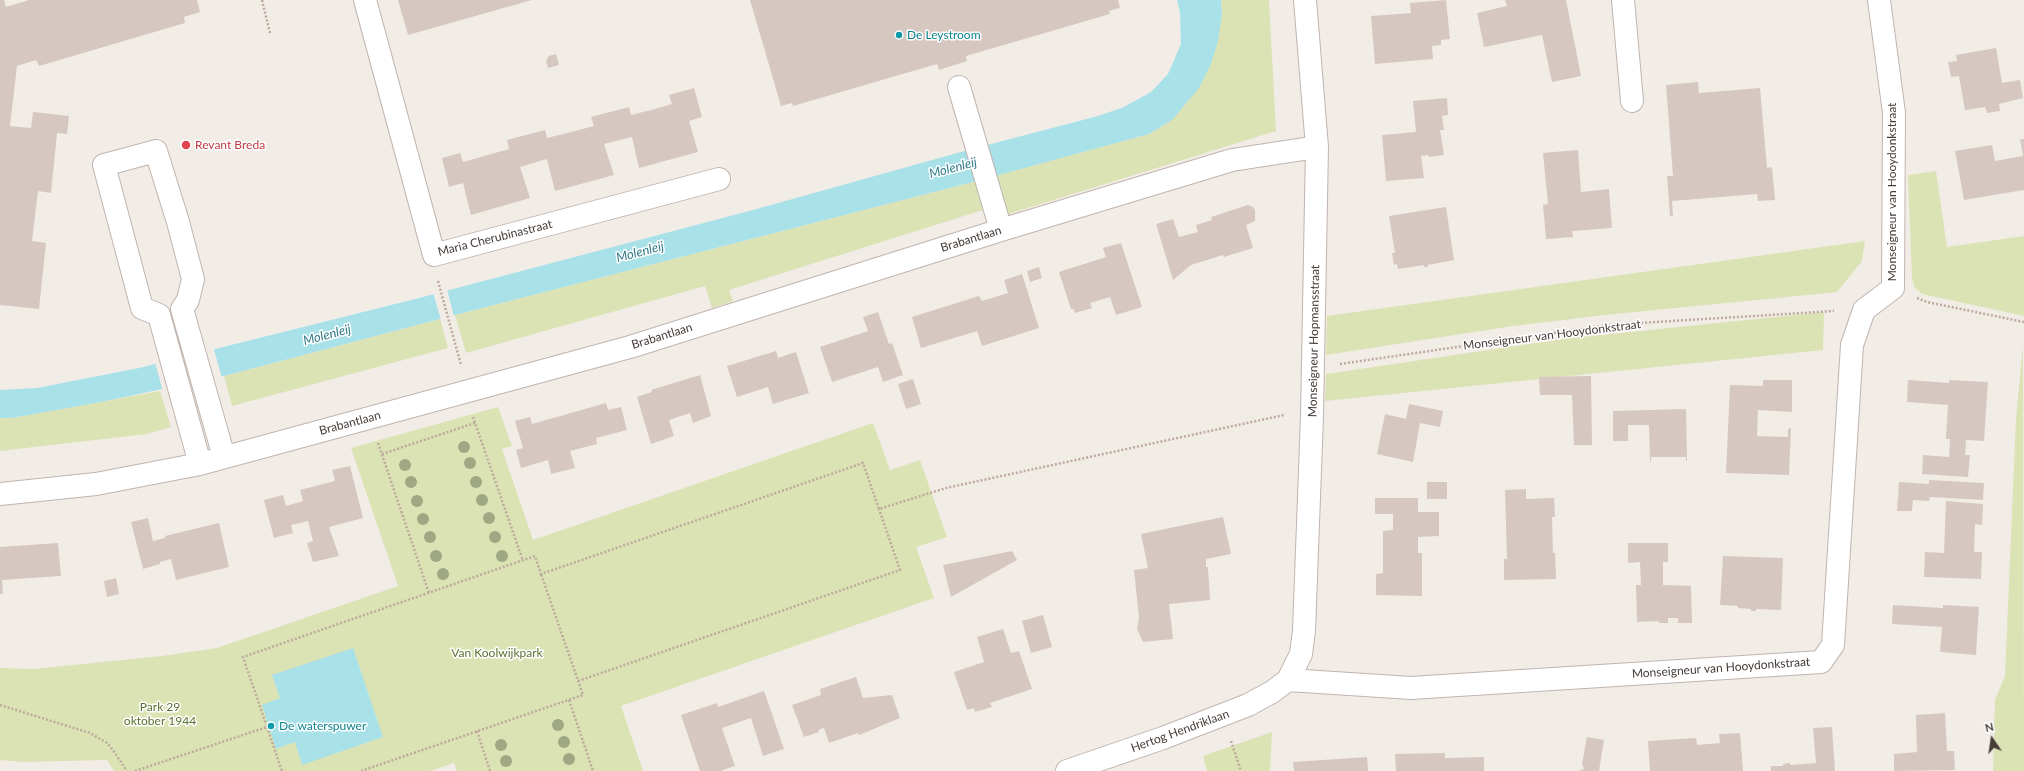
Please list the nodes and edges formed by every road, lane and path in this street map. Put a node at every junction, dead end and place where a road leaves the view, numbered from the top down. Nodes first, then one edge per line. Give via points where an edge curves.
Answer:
1 (262, 0) edge
2 (365, 0) edge
3 (1305, 0) edge
4 (1623, 0) edge
5 (1879, 0) edge
6 (270, 33) dead end
7 (959, 87) dead end
8 (1632, 101) dead end
9 (1317, 147) junction
10 (718, 179) dead end
11 (1001, 230) junction
12 (437, 278) dead end
13 (1893, 288) junction
14 (182, 309) junction
15 (1864, 310) junction
16 (159, 315) junction
17 (2024, 322) edge
18 (456, 347) dead end
19 (1314, 368) junction
20 (465, 392) junction
21 (1312, 416) junction
22 (370, 418) junction
23 (476, 424) junction
24 (382, 454) junction
25 (224, 458) junction
26 (200, 464) junction
27 (0, 494) edge
28 (879, 509) junction
29 (523, 561) junction
30 (541, 574) junction
31 (429, 593) junction
32 (1288, 680) junction
33 (578, 681) junction
34 (569, 700) junction
35 (0, 705) edge
36 (1222, 716) junction
37 (267, 727) junction
38 (477, 731) junction
39 (127, 771) edge
40 (135, 771) edge
41 (282, 771) edge
42 (361, 771) edge
43 (490, 771) edge
44 (593, 771) edge
45 (1067, 771) edge
46 (1241, 771) edge

1 - 6 path
2 - 10 street, Maria Cherubinastraat via 434,255
3 - 9 street, Monseigneur Hopmansstraat
4 - 8 street
5 - 13 street, Monseigneur van Hooydonkstraat via 1894,113
7 - 11 street
9 - 11 street, Brabantlaan via 1232,160
9 - 19 street, Monseigneur Hopmansstraat
11 - 20 street, Brabantlaan via 630,347
12 - 18 path
13 - 15 street, Monseigneur van Hooydonkstraat
13 - 17 path, Monseigneur van Hooydonkstraat via 1927,302
14 - 16 street
14 - 16 street via 188,300 193,279 156,151 104,165 142,308
14 - 25 street
15 - 19 path, Monseigneur van Hooydonkstraat via 1608,325
15 - 32 street, Monseigneur van Hooydonkstraat via 1852,345 1833,645 1821,662 1411,688
16 - 26 street
19 - 21 street, Monseigneur Hopmansstraat
20 - 22 street, Brabantlaan
20 - 23 path
21 - 28 path via 1282,415 946,488
21 - 32 street, Monseigneur Hopmansstraat via 1304,631 1301,654
22 - 24 path
22 - 25 street, Brabantlaan
23 - 24 path
23 - 29 path
24 - 31 path
25 - 26 street, Brabantlaan
26 - 27 street, Brabantlaan via 96,484
28 - 30 path via 863,463
28 - 33 path via 900,570
29 - 30 path via 535,556
29 - 31 path
30 - 33 path
31 - 37 path via 243,657
32 - 36 street, Hertog Hendriklaan via 1272,692
33 - 34 path via 583,695
34 - 38 path
34 - 44 path
35 - 39 path via 90,733 107,743
36 - 45 street, Hertog Hendriklaan
36 - 46 path
37 - 40 path
37 - 41 path
38 - 42 path
38 - 43 path

